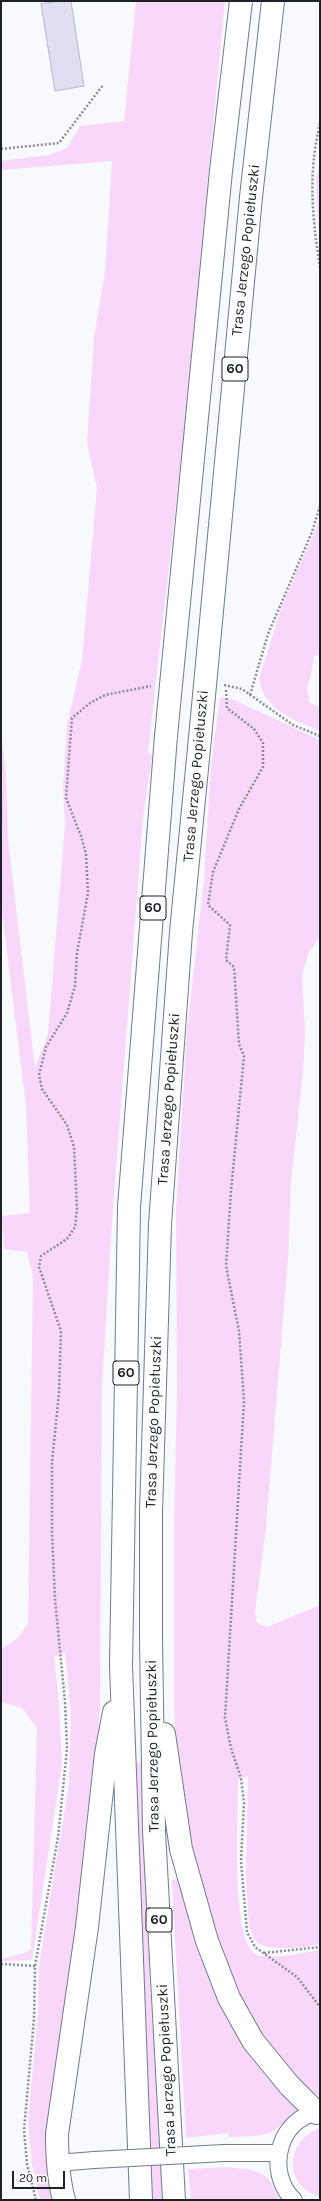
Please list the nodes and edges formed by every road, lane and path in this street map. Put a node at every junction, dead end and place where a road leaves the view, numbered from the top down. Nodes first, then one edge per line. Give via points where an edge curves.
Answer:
1 (241, 1) edge
2 (273, 1) edge
3 (103, 85) dead end
4 (320, 124) edge
5 (1, 149) edge
6 (320, 267) edge
7 (320, 506) edge
8 (218, 685) dead end
9 (225, 685) junction
10 (152, 686) dead end
11 (250, 695) junction
12 (320, 736) edge
13 (151, 1640) junction
14 (121, 1666) junction
15 (320, 1947) edge
16 (264, 1953) junction
17 (1, 1964) edge
18 (35, 1966) junction
19 (320, 2007) edge
20 (318, 2112) edge
21 (278, 2153) junction
22 (57, 2164) junction
23 (36, 2200) edge
24 (64, 2200) edge
25 (141, 2200) edge
26 (174, 2200) edge
27 (294, 2200) edge

1 - 14 main road, Trasa Jerzego Popiełuszki / 60, bridge via 221,171 166,736 129,1207
2 - 13 main road, Trasa Jerzego Popiełuszki / 60, bridge via 250,205 182,932 160,1224 151,1512
3 - 5 path via 59,143
4 - 6 path via 311,179
7 - 11 path via 312,532 268,634
8 - 9 path
9 - 11 path via 242,689
9 - 16 path via 228,708 254,729 263,742 263,767 239,809 213,872 208,904 230,925 226,960 234,967 239,1044 244,1056 226,1266 239,1331 244,1400 226,1718 243,1796 241,1861 247,1932 255,1947
10 - 18 path via 105,695 90,703 72,718 66,798 86,854 88,893 77,953 75,986 67,1013 46,1047 39,1075 42,1090 67,1125 74,1147 76,1208 75,1227 67,1239 41,1256 39,1267 61,1331 59,1394 52,1462 52,1531 67,1749 58,1838
11 - 12 path via 293,725
13 - 20 main road via 181,1849 207,1941 229,1998 252,2041 289,2085
13 - 26 main road, Trasa Jerzego Popiełuszki / 60 via 154,1831
14 - 22 main road via 106,1754 88,1927 57,2134
14 - 25 main road, Trasa Jerzego Popiełuszki / 60
15 - 16 path
16 - 19 path via 297,1977
17 - 18 path
18 - 23 path via 34,2019 24,2130 27,2164
20 - 21 street via 296,2123 282,2141
21 - 22 street, bridge via 224,2153
21 - 27 street via 277,2167 281,2182
22 - 24 main road

